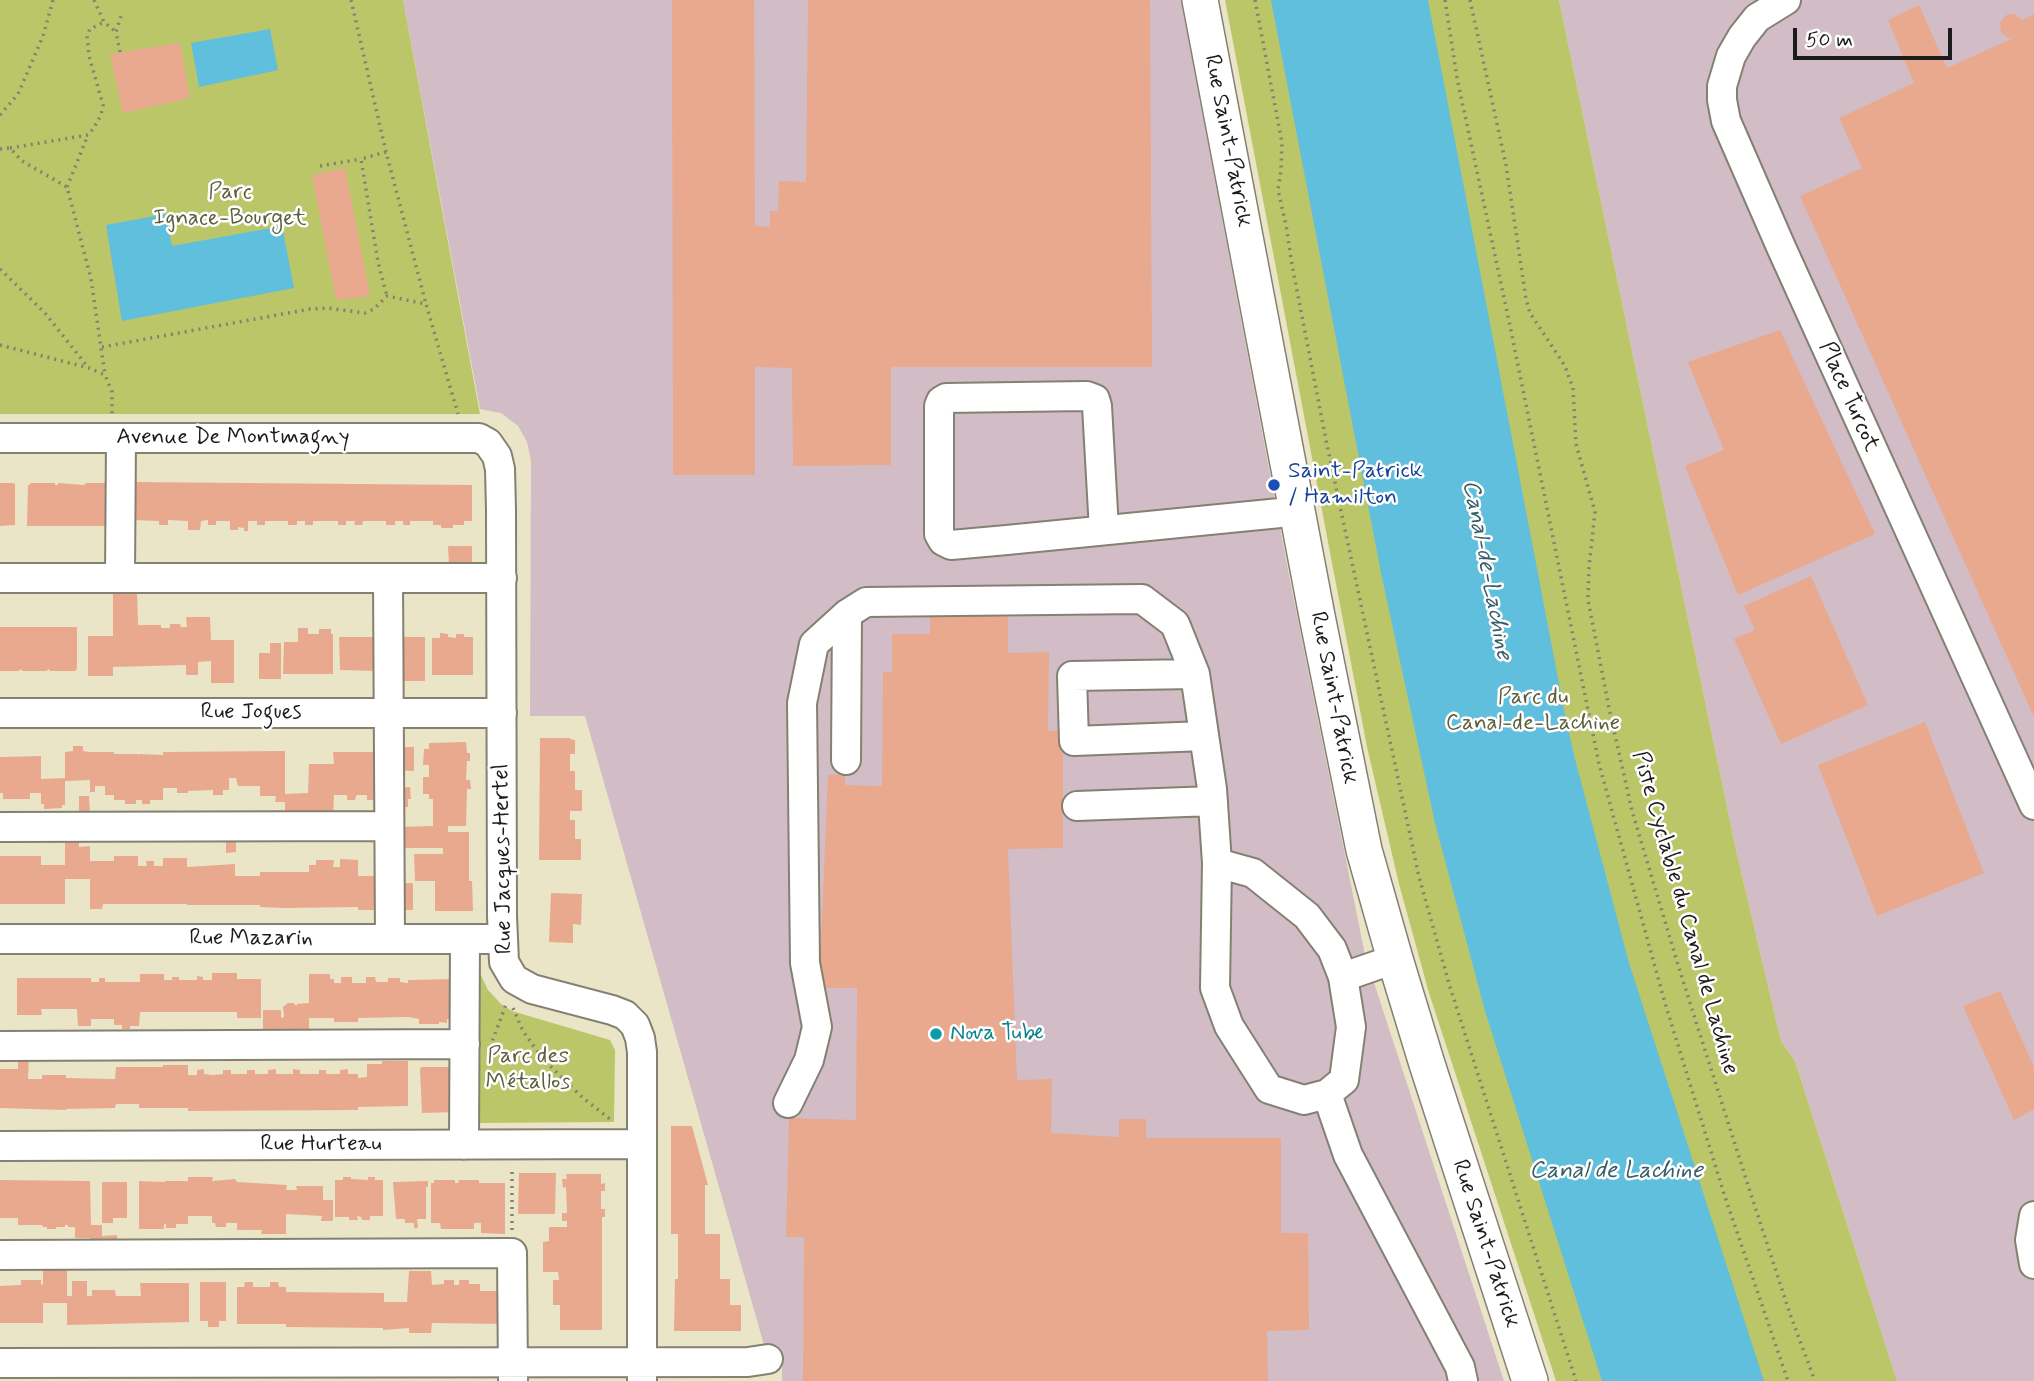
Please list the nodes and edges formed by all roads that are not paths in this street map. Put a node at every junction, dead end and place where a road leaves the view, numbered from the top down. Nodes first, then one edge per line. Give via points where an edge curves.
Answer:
1 (1200, 0) edge
2 (1786, 0) edge
3 (116, 427) junction
4 (463, 427) joint
5 (0, 438) edge
6 (1296, 507) junction
7 (1104, 530) junction
8 (0, 578) edge
9 (120, 578) junction
10 (388, 578) junction
11 (502, 578) junction
12 (847, 614) junction
13 (1195, 674) junction
14 (0, 713) edge
15 (388, 713) junction
16 (502, 713) junction
17 (1204, 736) junction
18 (846, 760) dead end
19 (1213, 801) junction
20 (2034, 805) edge
21 (1077, 806) dead end
22 (389, 826) junction
23 (0, 827) edge
24 (1217, 863) junction
25 (0, 939) edge
26 (390, 939) junction
27 (465, 939) junction
28 (503, 939) junction
29 (1395, 959) junction
30 (1343, 977) junction
31 (465, 1044) junction
32 (0, 1046) edge
33 (1327, 1094) junction
34 (788, 1103) dead end
35 (464, 1144) junction
36 (642, 1144) junction
37 (0, 1146) edge
38 (2034, 1216) edge
39 (0, 1255) edge
40 (2034, 1264) edge
41 (0, 1363) edge
42 (768, 1367) edge
43 (513, 1371) edge
44 (642, 1371) edge
45 (1463, 1381) edge
46 (1530, 1381) edge

1 - 6 main road, Rue Saint-Patrick
2 - 20 street, Place Turcot via 1757,18 1731,56 1722,86 1726,121
3 - 4 street, Avenue De Montmagny
3 - 5 street, Avenue De Montmagny
3 - 9 street
4 - 11 street, Rue Jacques-Hertel via 488,443 497,456
6 - 7 street via 1280,513
6 - 29 main road, Rue Saint-Patrick via 1358,821
7 - 7 street via 951,545 943,541 939,534 941,401 1095,399
8 - 9 street
9 - 10 street
10 - 11 street
10 - 15 street
11 - 16 street, Rue Jacques-Hertel
12 - 13 street via 866,602 1142,599 1175,624
12 - 18 street
12 - 34 street via 814,643 802,703 805,962 817,1027 809,1060
13 - 17 street
13 - 17 street via 1072,676 1074,741
14 - 15 street, Rue Jogues
15 - 16 street, Rue Jogues
15 - 22 street
16 - 28 street, Rue Jacques-Hertel
17 - 19 street
19 - 21 street
19 - 24 street
22 - 23 street
22 - 26 street
24 - 30 street via 1253,873 1307,916 1332,949
24 - 33 street via 1215,988 1229,1026 1269,1089 1304,1100
25 - 26 street, Rue Mazarin
26 - 27 street, Rue Mazarin
27 - 28 street, Rue Mazarin
27 - 31 street
28 - 36 street, Rue Jacques-Hertel via 504,962 514,979 532,989 612,1010 635,1025 642,1052
29 - 30 street
29 - 46 main road, Rue Saint-Patrick
30 - 33 street via 1351,1027 1344,1080
31 - 32 street
31 - 35 street
33 - 45 street via 1348,1155 1460,1367
35 - 36 street, Rue Hurteau
35 - 37 street, Rue Hurteau
36 - 44 street, Rue Jacques-Hertel
38 - 40 street via 2030,1240
39 - 43 street via 512,1253
41 - 43 street
42 - 44 street via 748,1362
43 - 44 street

